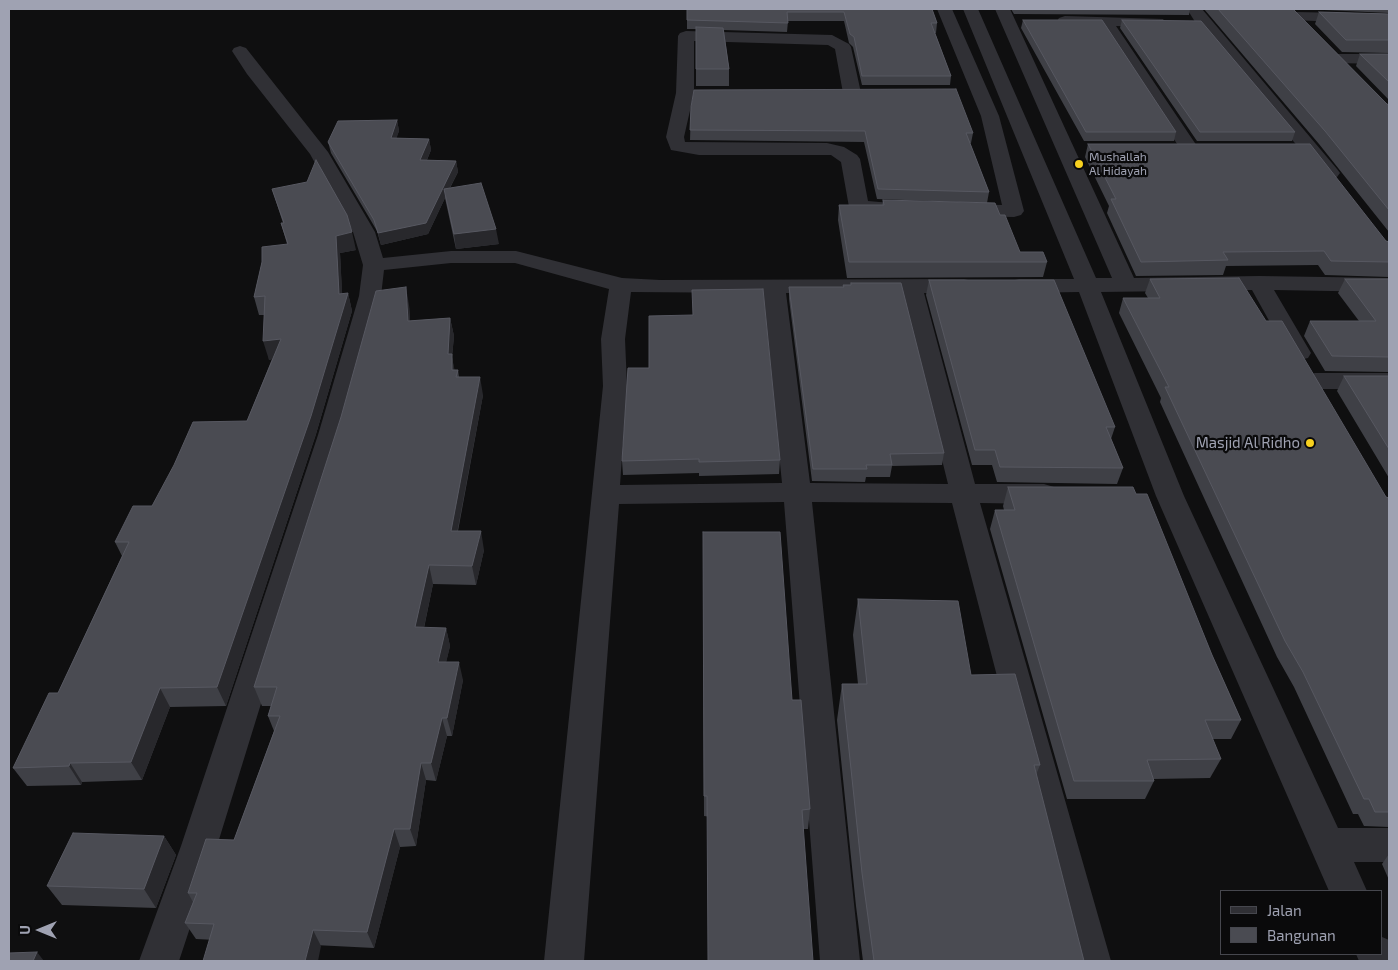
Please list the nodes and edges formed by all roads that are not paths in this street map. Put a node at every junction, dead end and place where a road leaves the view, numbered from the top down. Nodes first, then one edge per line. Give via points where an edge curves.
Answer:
1 (944, 9) edge
2 (970, 9) edge
3 (1292, 13) edge
4 (1004, 15) edge
5 (1188, 19) edge
6 (1389, 19) edge
7 (1026, 21) edge
8 (1046, 21) edge
9 (1105, 22) junction
10 (1310, 31) edge
11 (1323, 45) edge
12 (240, 51) dead end
13 (1337, 58) junction
14 (1389, 59) edge
15 (1350, 72) edge
16 (960, 92) dead end
17 (980, 92) junction
18 (684, 93) junction
19 (704, 93) edge
20 (832, 93) edge
21 (852, 93) junction
22 (872, 93) edge
23 (990, 116) junction
24 (1015, 116) junction
25 (1066, 149) junction
26 (1085, 149) dead end
27 (1170, 149) edge
28 (1283, 149) edge
29 (1311, 149) junction
30 (1341, 188) edge
31 (917, 208) edge
32 (936, 209) edge
33 (374, 264) junction
34 (1259, 283) junction
35 (621, 285) junction
36 (1127, 285) junction
37 (1389, 285) edge
38 (1088, 286) junction
39 (774, 287) junction
40 (911, 287) junction
41 (1315, 381) junction
42 (1389, 381) edge
43 (1330, 405) edge
44 (797, 492) junction
45 (964, 494) junction
46 (606, 495) junction
47 (1072, 495) edge
48 (1141, 496) edge
49 (1170, 496) junction
50 (1327, 844) junction
51 (1389, 844) edge
52 (1348, 890) edge
53 (158, 961) edge
54 (564, 961) edge
55 (840, 961) edge
56 (1091, 961) edge

1 - 17 street
2 - 24 street
3 - 6 street
3 - 10 street
4 - 7 street
4 - 25 street
5 - 9 street
5 - 29 street
8 - 9 street
9 - 27 street via 1199,149
11 - 13 street
12 - 33 street via 319,152 364,232
13 - 14 street
13 - 15 street
16 - 17 street
17 - 23 street
18 - 19 street
18 - 21 street via 686,36 832,40 844,47
18 - 31 street via 675,137 678,146 699,150 837,151 850,159 859,207
20 - 21 street
21 - 22 street
23 - 24 street
23 - 32 street via 1014,211
24 - 38 street
25 - 26 street
25 - 36 street
28 - 29 street
29 - 30 street
33 - 35 street via 451,257 516,257
33 - 53 street via 370,296 330,435 199,846
34 - 36 street
34 - 37 street
34 - 41 street
35 - 39 street
35 - 46 street via 613,339 615,386
36 - 38 street
38 - 40 street
38 - 49 street
39 - 40 street
39 - 44 street
40 - 45 street
41 - 42 street
41 - 43 street
44 - 45 street
44 - 46 street
44 - 55 street
45 - 47 street
45 - 56 street
46 - 54 street
48 - 49 street
49 - 50 street
50 - 51 street
50 - 52 street

